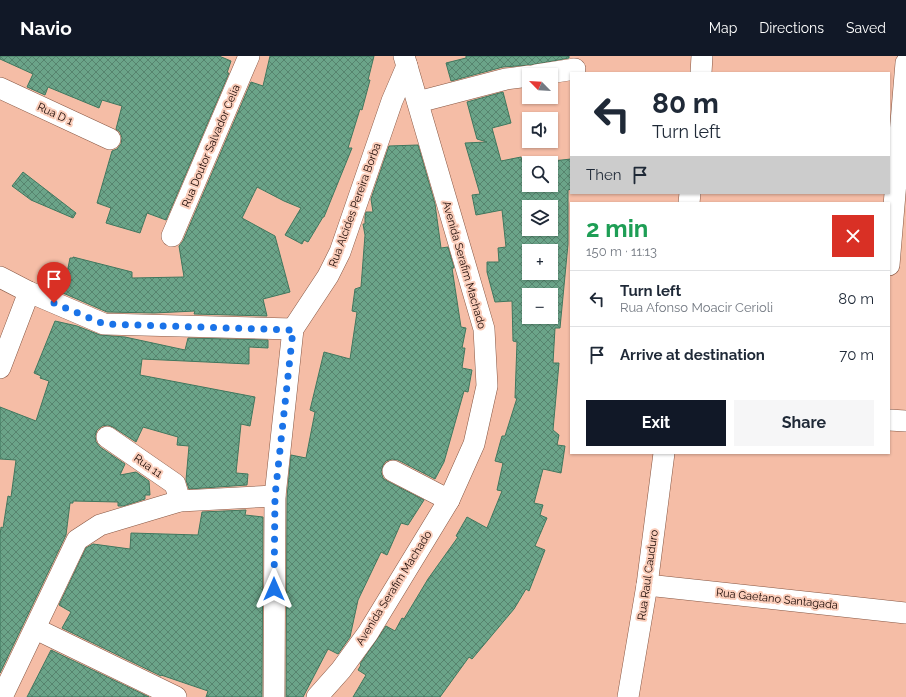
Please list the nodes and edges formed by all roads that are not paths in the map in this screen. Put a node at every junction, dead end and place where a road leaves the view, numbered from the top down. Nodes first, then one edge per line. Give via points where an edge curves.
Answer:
1 (249, 56) edge
2 (702, 56) edge
3 (406, 61) edge
4 (906, 63) edge
5 (575, 69) dead end
6 (558, 72) edge
7 (701, 72) edge
8 (522, 77) edge
9 (0, 88) edge
10 (418, 102) junction
11 (110, 139) dead end
12 (172, 236) dead end
13 (890, 253) edge
14 (0, 277) edge
15 (29, 292) junction
16 (293, 330) junction
17 (0, 368) edge
18 (890, 420) edge
19 (906, 421) edge
20 (107, 437) dead end
21 (664, 454) edge
22 (393, 471) dead end
23 (275, 496) junction
24 (449, 500) junction
25 (180, 501) junction
26 (647, 585) junction
27 (906, 613) edge
28 (36, 629) junction
29 (2, 697) edge
30 (176, 697) edge
31 (274, 697) edge
32 (317, 697) edge
33 (628, 697) edge

1 - 12 street, Rua Doutor Salvador Celia
2 - 7 street
3 - 10 street, Avenida Serafim Machado
3 - 16 street, Rua Alcides Pereira Borba via 340,252 328,276
4 - 13 street
5 - 6 street
8 - 10 street
9 - 11 street, Rua D 1
10 - 24 street, Avenida Serafim Machado via 484,329 487,386 474,444
14 - 15 street
15 - 16 street via 104,324
15 - 17 street
16 - 23 street, Rua Alcides Pereira Borba
18 - 19 street
20 - 25 street, Rua 11 via 175,484
21 - 26 street, Rua Raul Cauduro
22 - 24 street
23 - 25 street
23 - 31 street, Rua Alcides Pereira Borba
24 - 32 street, Avenida Serafim Machado via 368,633
25 - 28 street via 100,525 77,540
26 - 27 street, Rua Gaetano Santagada
26 - 33 street, Rua Raul Cauduro
28 - 29 street
28 - 30 street

